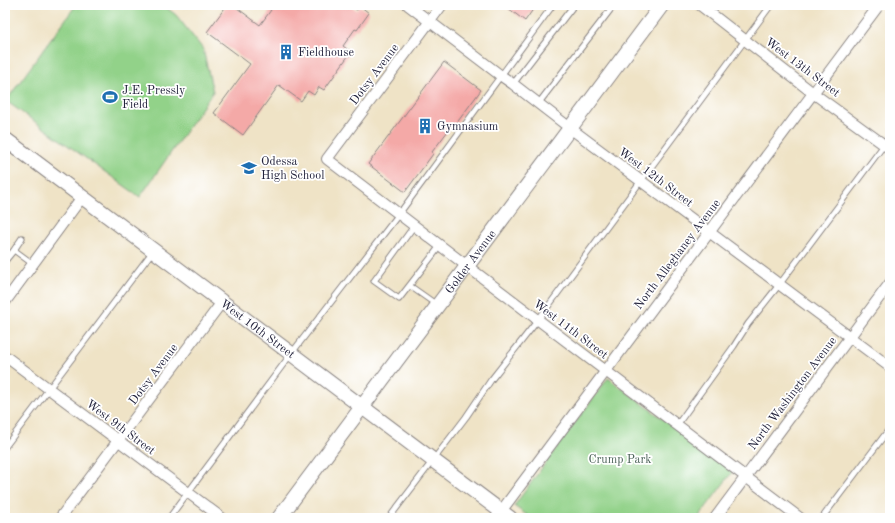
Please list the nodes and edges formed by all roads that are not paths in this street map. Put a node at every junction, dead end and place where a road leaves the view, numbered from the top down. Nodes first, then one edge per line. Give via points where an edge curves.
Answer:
1 (408, 5) edge
2 (442, 5) edge
3 (553, 5) edge
4 (574, 5) edge
5 (614, 5) edge
6 (662, 5) edge
7 (700, 5) edge
8 (771, 5) edge
9 (879, 5) edge
10 (430, 22) junction
11 (745, 40) junction
12 (500, 75) junction
13 (513, 84) junction
14 (813, 92) junction
15 (538, 104) junction
16 (570, 128) junction
17 (888, 144) edge
18 (8, 146) edge
19 (327, 159) joint
20 (640, 181) junction
21 (82, 197) junction
22 (399, 214) junction
23 (414, 226) junction
24 (709, 232) junction
25 (22, 238) dead end
26 (440, 246) junction
27 (14, 250) junction
28 (154, 250) junction
29 (5, 261) edge
30 (33, 264) junction
31 (467, 266) junction
32 (890, 283) edge
33 (779, 285) junction
34 (410, 286) junction
35 (6, 300) edge
36 (222, 302) junction
37 (437, 306) junction
38 (538, 320) junction
39 (850, 337) junction
40 (291, 354) junction
41 (5, 356) edge
42 (890, 367) edge
43 (606, 371) junction
44 (48, 388) junction
45 (362, 407) junction
46 (676, 425) junction
47 (890, 428) edge
48 (118, 441) junction
49 (5, 447) edge
50 (433, 460) junction
51 (746, 477) junction
52 (188, 492) junction
53 (502, 516) edge
54 (60, 518) edge
55 (169, 518) edge
56 (222, 518) edge
57 (279, 518) edge
58 (389, 518) edge
59 (715, 518) edge
60 (800, 518) edge
61 (822, 518) edge

1 - 10 street, West 12th Street
2 - 10 street, Dotsy Avenue
3 - 12 lane
4 - 13 lane
5 - 15 lane
6 - 16 main road, Golder Avenue
7 - 11 street, West 13th Street
8 - 11 lane
9 - 14 street, North Alleghaney Avenue
10 - 12 street, West 12th Street
10 - 19 street, Dotsy Avenue
11 - 14 street, West 13th Street
11 - 20 lane
12 - 13 street, West 12th Street
12 - 22 lane
13 - 15 street, West 12th Street
14 - 17 street, West 13th Street
14 - 24 street, North Alleghaney Avenue
15 - 16 street, West 12th Street
16 - 20 street, West 12th Street
16 - 31 main road, Golder Avenue
17 - 33 lane
18 - 21 main road, West 10th Street
19 - 22 street, West 11th Street
20 - 24 street, West 12th Street
20 - 38 lane
21 - 28 main road, West 10th Street
21 - 30 street
22 - 23 street, West 11th Street
22 - 40 lane
23 - 26 street, West 11th Street
23 - 34 lane via 374,281 399,299
24 - 33 street, West 12th Street
24 - 43 street, North Alleghaney Avenue
25 - 27 lane
26 - 31 street, West 11th Street
26 - 34 lane
27 - 29 lane
27 - 30 lane
28 - 36 main road, West 10th Street
28 - 44 lane
30 - 35 street
31 - 37 main road, Golder Avenue
31 - 38 street, West 11th Street
32 - 39 street, North Washington Avenue
33 - 39 street, West 12th Street
33 - 46 lane
34 - 37 lane
36 - 40 main road, West 10th Street
36 - 48 street, Dotsy Avenue
37 - 45 main road, Golder Avenue
38 - 43 street, West 11th Street
38 - 50 lane
39 - 42 street, West 12th Street
39 - 51 street, North Washington Avenue
40 - 45 main road, West 10th Street
40 - 52 lane
41 - 44 street, West 9th Street
43 - 46 street, West 11th Street
43 - 53 street, North Alleghaney Avenue
44 - 48 street, West 9th Street
44 - 49 lane
45 - 50 main road, West 10th Street
45 - 57 main road, Golder Avenue
46 - 51 street, West 11th Street
47 - 61 lane
48 - 52 street, West 9th Street
48 - 54 street, Dotsy Avenue
50 - 53 main road, West 10th Street
50 - 58 lane
51 - 59 street, North Washington Avenue
51 - 60 street, West 11th Street
52 - 55 lane
52 - 56 street, West 9th Street

